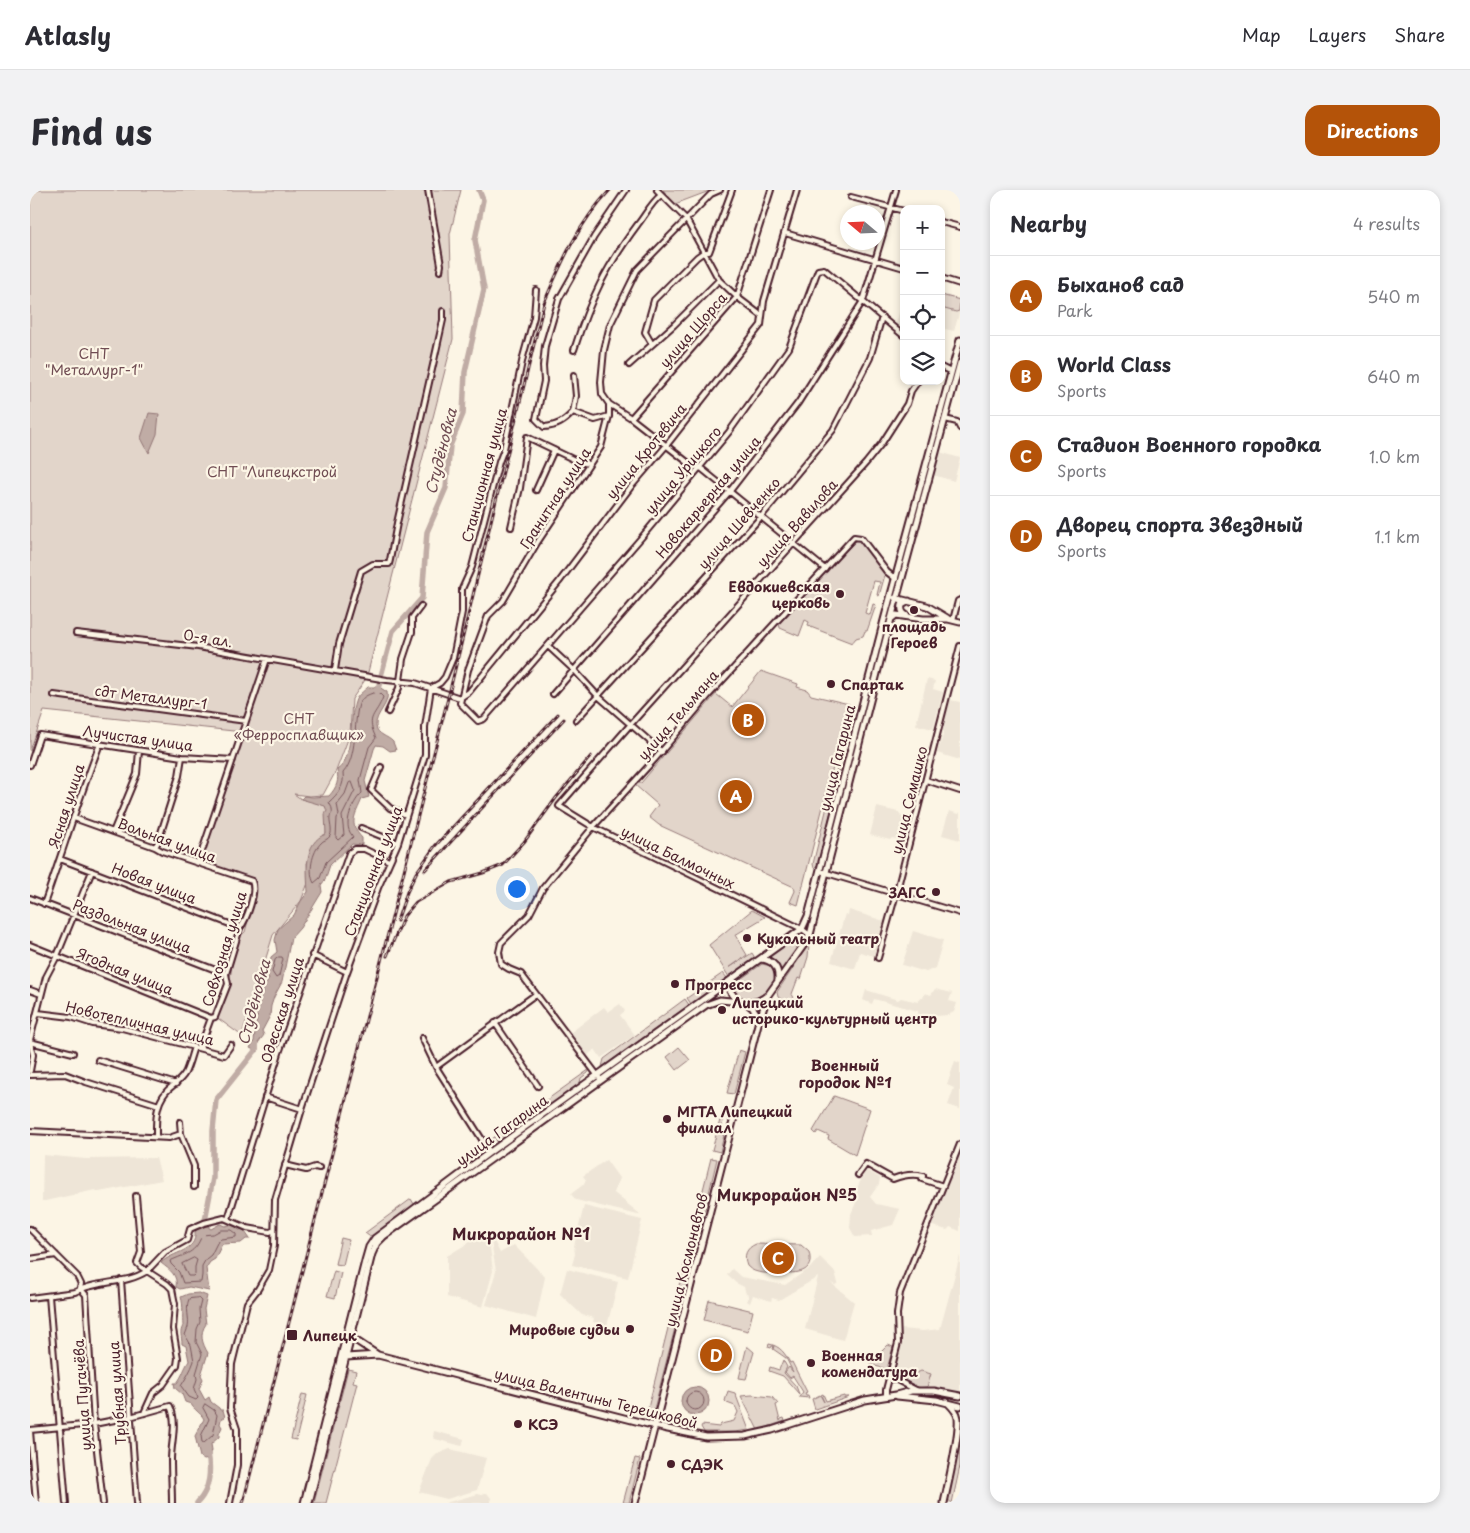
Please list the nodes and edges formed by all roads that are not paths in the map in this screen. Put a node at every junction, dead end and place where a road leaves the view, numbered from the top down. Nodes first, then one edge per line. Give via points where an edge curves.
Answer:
1 (428, 190) edge
2 (626, 190) edge
3 (657, 190) edge
4 (720, 190) edge
5 (732, 190) edge
6 (771, 190) edge
7 (797, 190) edge
8 (896, 190) edge
9 (662, 194) junction
10 (851, 197) dead end
11 (891, 208) junction
12 (900, 210) edge
13 (686, 219) junction
14 (945, 223) edge
15 (960, 227) edge
16 (785, 233) junction
17 (704, 252) junction
18 (875, 260) junction
19 (900, 267) edge
20 (440, 271) dead end
21 (945, 279) edge
22 (719, 280) junction
23 (960, 284) edge
24 (536, 290) dead end
25 (737, 298) junction
26 (863, 301) junction
27 (442, 311) dead end
28 (762, 316) junction
29 (882, 317) junction
30 (900, 333) edge
31 (960, 340) edge
32 (652, 344) junction
33 (574, 350) dead end
34 (960, 363) edge
35 (629, 365) dead end
36 (945, 369) edge
37 (951, 372) junction
38 (574, 375) dead end
39 (956, 377) junction
40 (915, 385) edge
41 (610, 404) junction
42 (573, 412) junction
43 (609, 416) junction
44 (630, 418) junction
45 (945, 419) junction
46 (960, 428) edge
47 (666, 446) junction
48 (554, 450) junction
49 (589, 464) junction
50 (698, 468) junction
51 (536, 490) dead end
52 (730, 491) junction
53 (760, 518) junction
54 (511, 527) dead end
55 (793, 544) junction
56 (825, 569) junction
57 (896, 579) junction
58 (899, 588) junction
59 (896, 597) junction
60 (960, 600) edge
61 (910, 601) junction
62 (889, 603) junction
63 (920, 604) junction
64 (421, 606) dead end
65 (927, 606) junction
66 (907, 616) junction
67 (923, 618) junction
68 (890, 619) junction
69 (950, 619) junction
70 (960, 622) edge
71 (76, 633) dead end
72 (548, 646) junction
73 (960, 646) edge
74 (267, 659) junction
75 (335, 670) junction
76 (575, 671) junction
77 (399, 682) junction
78 (431, 688) junction
79 (553, 694) dead end
80 (54, 695) dead end
81 (598, 696) junction
82 (460, 698) junction
83 (388, 712) dead end
84 (576, 720) dead end
85 (246, 721) junction
86 (630, 725) junction
87 (100, 744) junction
88 (139, 751) junction
89 (662, 752) junction
90 (182, 757) junction
91 (233, 760) junction
92 (30, 765) edge
93 (381, 767) dead end
94 (926, 780) junction
95 (840, 790) junction
96 (960, 791) edge
97 (847, 792) junction
98 (560, 806) joint
99 (406, 815) junction
100 (74, 818) junction
101 (593, 827) junction
102 (361, 828) dead end
103 (113, 832) junction
104 (398, 843) junction
105 (155, 847) junction
106 (60, 859) junction
107 (389, 861) junction
108 (198, 863) junction
109 (92, 871) junction
110 (820, 871) junction
111 (826, 873) junction
112 (252, 881) joint
113 (896, 894) junction
114 (30, 898) edge
115 (44, 904) junction
116 (960, 913) edge
117 (74, 916) junction
118 (789, 924) junction
119 (240, 928) junction
120 (802, 929) junction
121 (810, 935) junction
122 (793, 936) junction
123 (30, 945) edge
124 (312, 955) junction
125 (57, 956) junction
126 (878, 958) dead end
127 (760, 959) junction
128 (347, 972) junction
129 (226, 974) junction
130 (733, 977) junction
131 (777, 983) junction
132 (30, 990) edge
133 (41, 994) junction
134 (536, 994) junction
135 (768, 996) junction
136 (745, 1003) junction
137 (38, 1013) junction
138 (211, 1018) junction
139 (495, 1023) junction
140 (758, 1024) junction
141 (422, 1038) dead end
142 (30, 1041) edge
143 (231, 1045) dead end
144 (194, 1047) junction
145 (200, 1048) junction
146 (73, 1053) dead end
147 (98, 1060) dead end
148 (436, 1066) junction
149 (30, 1073) edge
150 (599, 1078) junction
151 (176, 1084) junction
152 (538, 1086) dead end
153 (265, 1097) junction
154 (159, 1105) junction
155 (302, 1109) junction
156 (180, 1122) dead end
157 (30, 1131) edge
158 (181, 1134) junction
159 (156, 1137) junction
160 (960, 1144) edge
161 (490, 1152) junction
162 (285, 1165) junction
163 (319, 1168) dead end
164 (858, 1176) dead end
165 (943, 1186) junction
166 (194, 1187) dead end
167 (136, 1196) dead end
168 (433, 1197) junction
169 (228, 1219) junction
170 (30, 1229) edge
171 (274, 1230) junction
172 (56, 1255) junction
173 (30, 1259) edge
174 (147, 1271) junction
175 (121, 1280) junction
176 (80, 1288) junction
177 (258, 1289) junction
178 (265, 1290) dead end
179 (49, 1296) junction
180 (30, 1298) edge
181 (352, 1338) junction
182 (344, 1343) junction
183 (362, 1345) junction
184 (342, 1351) junction
185 (375, 1355) junction
186 (359, 1356) junction
187 (346, 1357) junction
188 (889, 1376) junction
189 (895, 1379) junction
190 (888, 1383) junction
191 (918, 1391) junction
192 (951, 1394) junction
193 (886, 1396) junction
194 (896, 1396) junction
195 (960, 1396) edge
196 (947, 1402) junction
197 (960, 1406) edge
198 (144, 1413) junction
199 (130, 1417) junction
200 (94, 1424) junction
201 (655, 1426) junction
202 (59, 1428) junction
203 (959, 1430) edge
204 (30, 1431) edge
205 (316, 1465) junction
206 (36, 1503) edge
207 (66, 1503) edge
208 (103, 1503) edge
209 (137, 1503) edge
210 (172, 1503) edge
211 (230, 1503) edge
212 (304, 1503) edge
213 (309, 1503) edge
214 (635, 1503) edge
215 (944, 1503) edge

1 - 20 street
2 - 42 street via 559,298 545,346 544,381 536,419 544,427 555,426
3 - 9 street
4 - 13 street, Гранитная улица via 711,194
5 - 17 street via 709,252
6 - 25 street, улица Щорса
7 - 16 street, улица Кротевича
8 - 11 street, Новокарьерная улица
9 - 13 street
9 - 33 street via 651,203 616,253 585,314
10 - 11 street
11 - 12 street
11 - 18 street, Новокарьерная улица
13 - 17 street
13 - 41 street, Гранитная улица via 637,270 610,325 601,382 602,394
14 - 15 street
16 - 18 street
16 - 28 street, улица Кротевича
17 - 22 street
17 - 32 street via 654,300 645,332
18 - 19 street
18 - 26 street, Новокарьерная улица
21 - 23 street
22 - 25 street
22 - 32 street
24 - 78 street, Станционная улица via 534,317 505,448 498,462 472,567 462,589 462,612 453,658 445,677
25 - 28 street
25 - 44 street, улица Щорса
26 - 29 street, улица Урицкого
26 - 50 street, улица Урицкого via 824,269 818,270 789,348 729,432
26 - 52 street, Новокарьерная улица via 798,403
27 - 75 street via 443,320 389,564 374,564 361,571 339,644
28 - 47 street, улица Кротевича via 761,325
29 - 30 street, улица Урицкого
29 - 53 street, улица Шевченко via 870,358 832,430
31 - 37 main road, улица Гагарина
32 - 35 street
34 - 39 main road, улица Гагарина
36 - 37 street
37 - 39 main road
37 - 57 main road, улица Гагарина
38 - 42 street via 576,396
39 - 45 main road, улица Гагарина
40 - 55 street, улица Вавилова via 882,443
41 - 43 street, Гранитная улица
41 - 44 street
42 - 43 street via 595,420
43 - 49 street, Гранитная улица via 601,447
44 - 47 street
45 - 46 street via 957,422
45 - 58 main road, улица Гагарина
47 - 50 street
47 - 82 street, улица Кротевича via 559,582
48 - 49 street
48 - 51 street
48 - 54 street via 527,437
49 - 82 street, Гранитная улица via 503,601 488,616
50 - 52 street
50 - 72 street, улица Урицкого
52 - 53 street
52 - 76 street, Новокарьерная улица
53 - 55 street
53 - 81 street, улица Шевченко
55 - 56 street
55 - 86 street, улица Вавилова
56 - 57 street, улица Тельмана via 854,537 861,538
56 - 89 street, улица Тельмана via 709,695
57 - 58 main road
57 - 62 main road, улица Гагарина
58 - 59 main road, улица Гагарина
58 - 63 main road
59 - 61 main road
59 - 62 main road
59 - 68 main road, улица Гагарина
60 - 69 street
61 - 63 main road
61 - 66 main road via 902,605 901,610
62 - 95 main road, улица Гагарина
63 - 65 main road
64 - 77 street via 412,618 412,632
65 - 67 main road via 928,613
65 - 69 main road
66 - 67 main road
66 - 68 main road via 896,615
67 - 69 main road
68 - 97 main road, улица Гагарина
69 - 70 main road
71 - 74 street, 0-я ал. via 198,647
72 - 76 street
72 - 82 street, улица Урицкого via 484,719 478,721 460,703
73 - 94 street, улица Семашко
74 - 75 street, 0-я ал.
74 - 85 street
75 - 77 street, 0-я ал.
76 - 79 street, Новокарьерная улица
76 - 81 street
77 - 78 street, 0-я ал.
77 - 83 street
78 - 82 street, 0-я ал.
78 - 99 street, Станционная улица via 425,755
80 - 85 street, сдт Металлург-1
81 - 84 street, улица Шевченко
81 - 86 street
85 - 91 street
86 - 89 street
86 - 98 street, улица Вавилова
87 - 88 street, Лучистая улица
87 - 92 street, Лучистая улица via 40,735
87 - 100 street, Ясная улица
88 - 90 street, Лучистая улица
88 - 103 street via 137,774
89 - 101 street, улица Тельмана
90 - 91 street, Лучистая улица
90 - 105 street
91 - 108 street
93 - 99 street via 371,790 390,808
94 - 96 street
94 - 113 street, улица Семашко
95 - 97 main road via 842,795
95 - 110 main road, улица Гагарина
97 - 111 main road, улица Гагарина
98 - 101 street, улица Балмочных
99 - 104 street, Станционная улица
100 - 103 street, Вольная улица
100 - 106 street, Ясная улица
101 - 118 street, улица Балмочных
101 - 134 street, улица Тельмана via 543,888 529,915 501,944 499,955 502,964 521,974
102 - 104 street
103 - 105 street, Вольная улица
104 - 107 street, Станционная улица
105 - 108 street, Вольная улица
106 - 109 street, Новая улица
106 - 115 street, Ясная улица
107 - 124 street, Одесская улица via 364,849 351,850
107 - 128 street, Станционная улица
108 - 112 street, Вольная улица
109 - 117 street
109 - 119 street, Новая улица
110 - 111 street
110 - 120 main road, улица Гагарина
111 - 113 street
111 - 121 main road, улица Гагарина
112 - 119 street, Совхозная улица via 254,891
113 - 116 street
113 - 126 street, улица Семашко
114 - 115 street, Раздольная улица
115 - 117 street, Раздольная улица
117 - 125 street
117 - 129 street, Раздольная улица
118 - 120 street, улица Балмочных
118 - 122 street
119 - 129 street, Совхозная улица
120 - 121 street, улица Балмочных
120 - 122 main road
121 - 131 main road, улица Гагарина
122 - 127 main road
123 - 125 street, Ягодная улица
124 - 128 street
124 - 153 street, Одесская улица
125 - 133 street
125 - 138 street, Ягодная улица
127 - 130 main road
127 - 131 main road via 775,966
128 - 155 street, Станционная улица
129 - 138 street, Совхозная улица via 228,984 215,1018
130 - 136 main road via 730,991
130 - 150 main road, улица Гагарина
131 - 135 main road
132 - 133 street
133 - 137 street
134 - 139 street
134 - 150 street
135 - 136 main road via 757,1002
135 - 140 main road, улица Космонавтов
136 - 140 main road via 757,1012
136 - 150 main road, улица Гагарина via 720,1000 706,1005
137 - 142 street
137 - 144 street, Новотепличная улица via 122,1028
138 - 145 street, Совхозная улица
139 - 148 street
139 - 152 street
140 - 201 main road, улица Космонавтов
141 - 148 street
142 - 146 street
142 - 149 street via 33,1055
143 - 145 street, Новотепличная улица via 224,1055
144 - 145 street, Новотепличная улица
144 - 151 street via 185,1072
147 - 151 street
148 - 161 street
149 - 154 street via 65,1074
150 - 161 main road, улица Гагарина
150 - 168 main road, улица Гагарина
151 - 154 street via 167,1090
153 - 155 street
153 - 169 street, Одесская улица
154 - 159 street
155 - 162 street, Станционная улица
156 - 158 street
157 - 159 street
158 - 159 street via 169,1138
158 - 166 street via 194,1166
160 - 165 street
161 - 168 main road, улица Гагарина
162 - 163 street via 306,1170
162 - 171 street, Станционная улица via 275,1200
164 - 165 street via 866,1164 893,1179 905,1174 916,1175
165 - 188 street via 900,1293 898,1343
167 - 174 street via 142,1252 138,1263
168 - 181 main road, улица Гагарина via 377,1244
168 - 182 main road, улица Гагарина via 374,1238 364,1261
169 - 171 street via 247,1228
169 - 174 street via 190,1229 187,1240 165,1252
170 - 172 street, улица Пугачёва
171 - 177 street, Станционная улица via 269,1270
172 - 173 street
172 - 176 street, улица Пугачёва via 77,1276
174 - 175 street
174 - 198 street via 172,1289 178,1358 177,1365 163,1385 152,1393
175 - 176 street
175 - 199 street, Трубная улица
176 - 179 street via 75,1292
176 - 200 street, улица Пугачёва via 86,1295
177 - 178 street
177 - 211 street, Станционная улица via 247,1304 232,1364 230,1408 237,1428 237,1465
179 - 180 street
179 - 202 street
181 - 182 main road
181 - 183 main road
181 - 187 main road, улица Гагарина
182 - 184 main road, улица Гагарина
183 - 185 main road
183 - 186 main road via 357,1350
184 - 187 main road
184 - 205 main road
185 - 186 main road
185 - 201 main road, улица Валентины Терешковой
186 - 187 main road
187 - 205 main road
188 - 189 street
188 - 190 street
189 - 190 street
189 - 191 street
190 - 193 street
191 - 192 main road, улица Валентины Терешковой
191 - 194 main road, улица Валентины Терешковой
192 - 195 main road, улица Валентины Терешковой
192 - 196 main road
193 - 194 main road, улица Валентины Терешковой
193 - 201 main road, улица Валентины Терешковой via 744,1436 706,1437
194 - 196 main road, улица Валентины Терешковой
196 - 197 main road, улица Валентины Терешковой
196 - 203 main road via 956,1411
198 - 199 street
198 - 210 street via 170,1406 174,1414
199 - 200 street
199 - 209 street, Трубная улица
200 - 202 street
200 - 208 street, улица Пугачёва
201 - 214 main road, улица Космонавтов
202 - 204 street
202 - 207 street
203 - 215 main road
204 - 206 street
205 - 212 main road
205 - 213 main road

